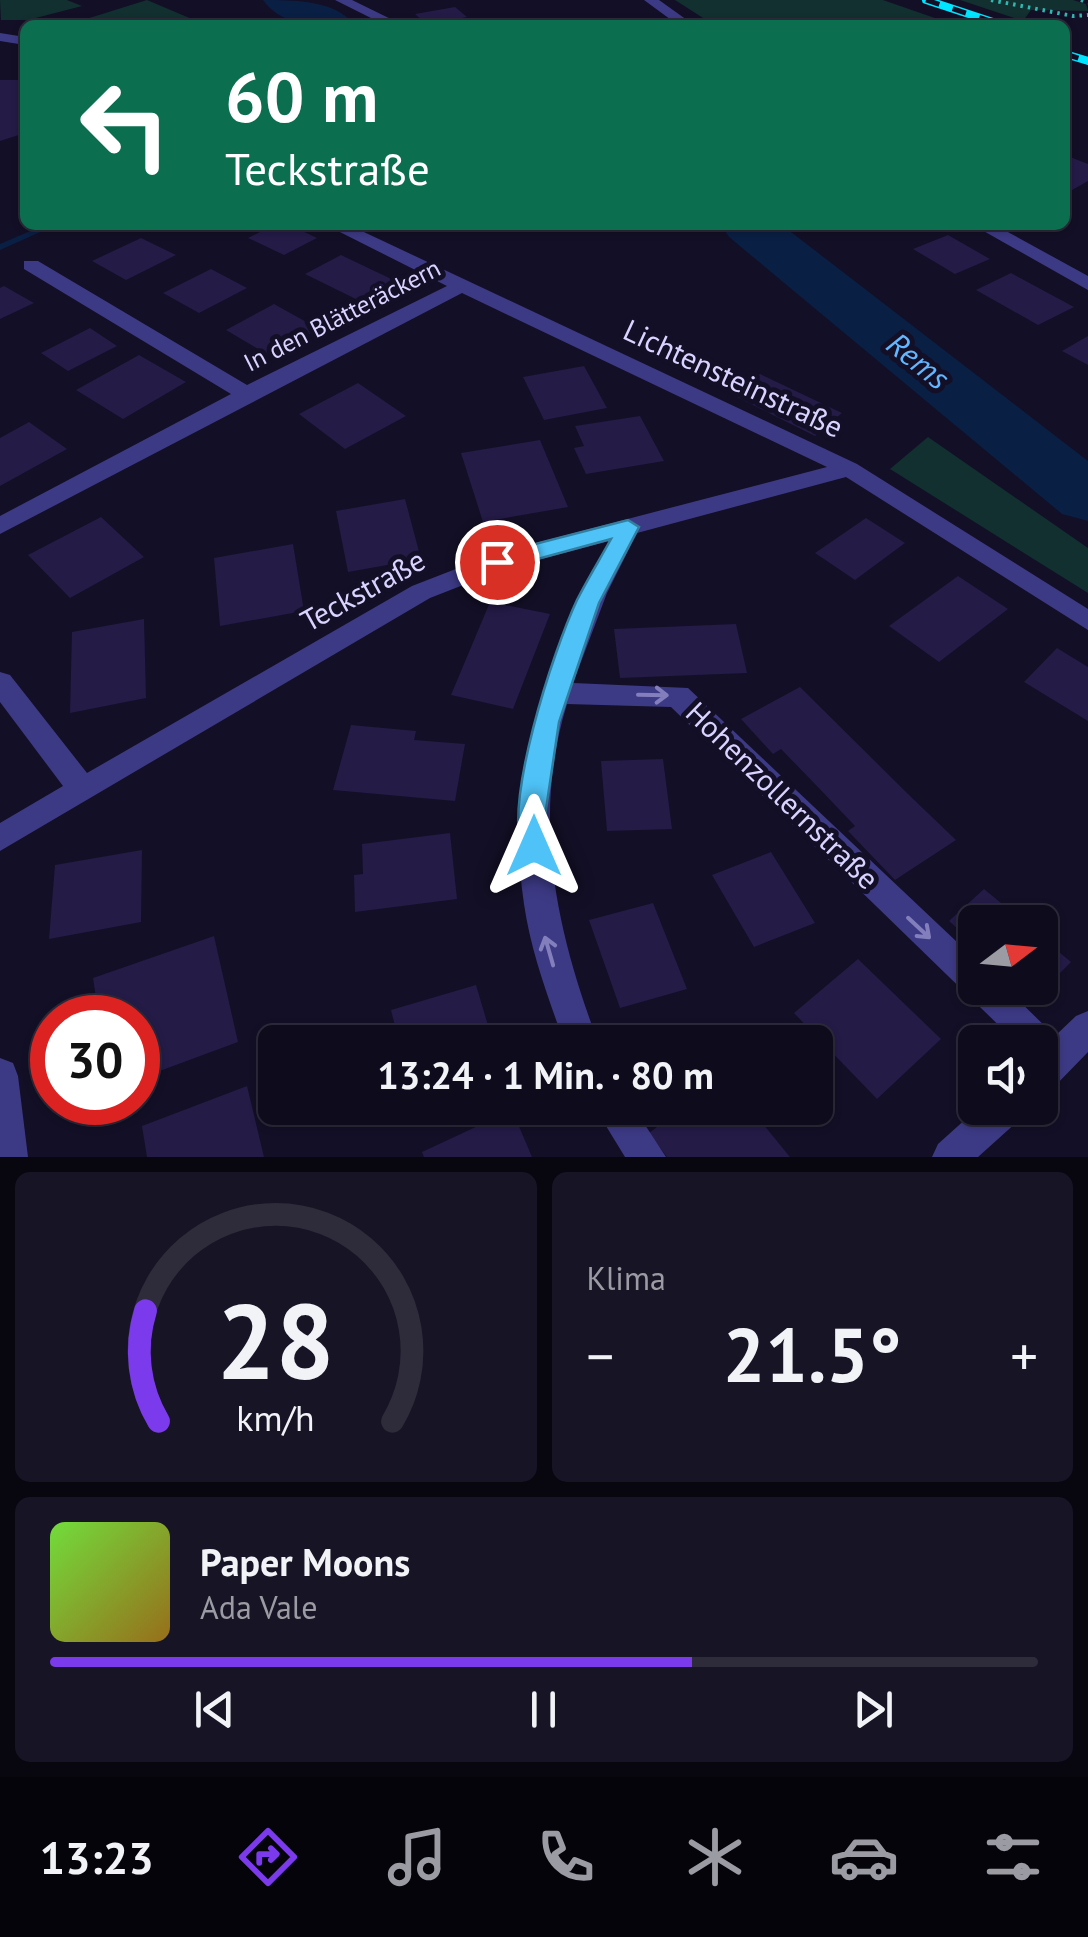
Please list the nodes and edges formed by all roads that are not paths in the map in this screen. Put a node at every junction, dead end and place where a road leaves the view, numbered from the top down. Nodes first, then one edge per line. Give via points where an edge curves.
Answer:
1 (340, 0) edge
2 (650, 0) edge
3 (385, 20) edge
4 (679, 20) edge
5 (346, 230) edge
6 (991, 230) edge
7 (31, 265) dead end
8 (1088, 284) edge
9 (463, 285) junction
10 (246, 394) junction
11 (850, 468) junction
12 (0, 526) edge
13 (628, 527) junction
14 (1088, 621) edge
15 (0, 682) edge
16 (556, 693) junction
17 (83, 790) junction
18 (0, 838) edge
19 (958, 965) edge
20 (998, 1005) edge
21 (574, 1025) edge
22 (1016, 1025) edge
23 (1088, 1028) edge
24 (1058, 1046) edge
25 (0, 1076) edge
26 (624, 1125) edge
27 (986, 1125) edge
28 (9, 1157) edge
29 (646, 1157) edge
30 (951, 1157) edge

1 - 3 street
2 - 4 street
5 - 9 street, Lichtensteinstraße
6 - 8 street
7 - 10 street, In den Blätteräckern
9 - 10 street, In den Blätteräckern
9 - 11 street, Lichtensteinstraße
10 - 12 street, In den Blätteräckern
11 - 13 street, Teckstraße
11 - 14 street, Lichtensteinstraße
13 - 16 street via 588,603
13 - 17 street, Teckstraße via 497,562 421,592
15 - 17 street
16 -> 19 street, Hohenzollernstraße via 678,696
21 -> 16 street via 537,908 532,816
17 - 18 street, Teckstraße
20 - 22 street
23 - 24 street
25 - 28 street
26 - 29 street
27 - 30 street

